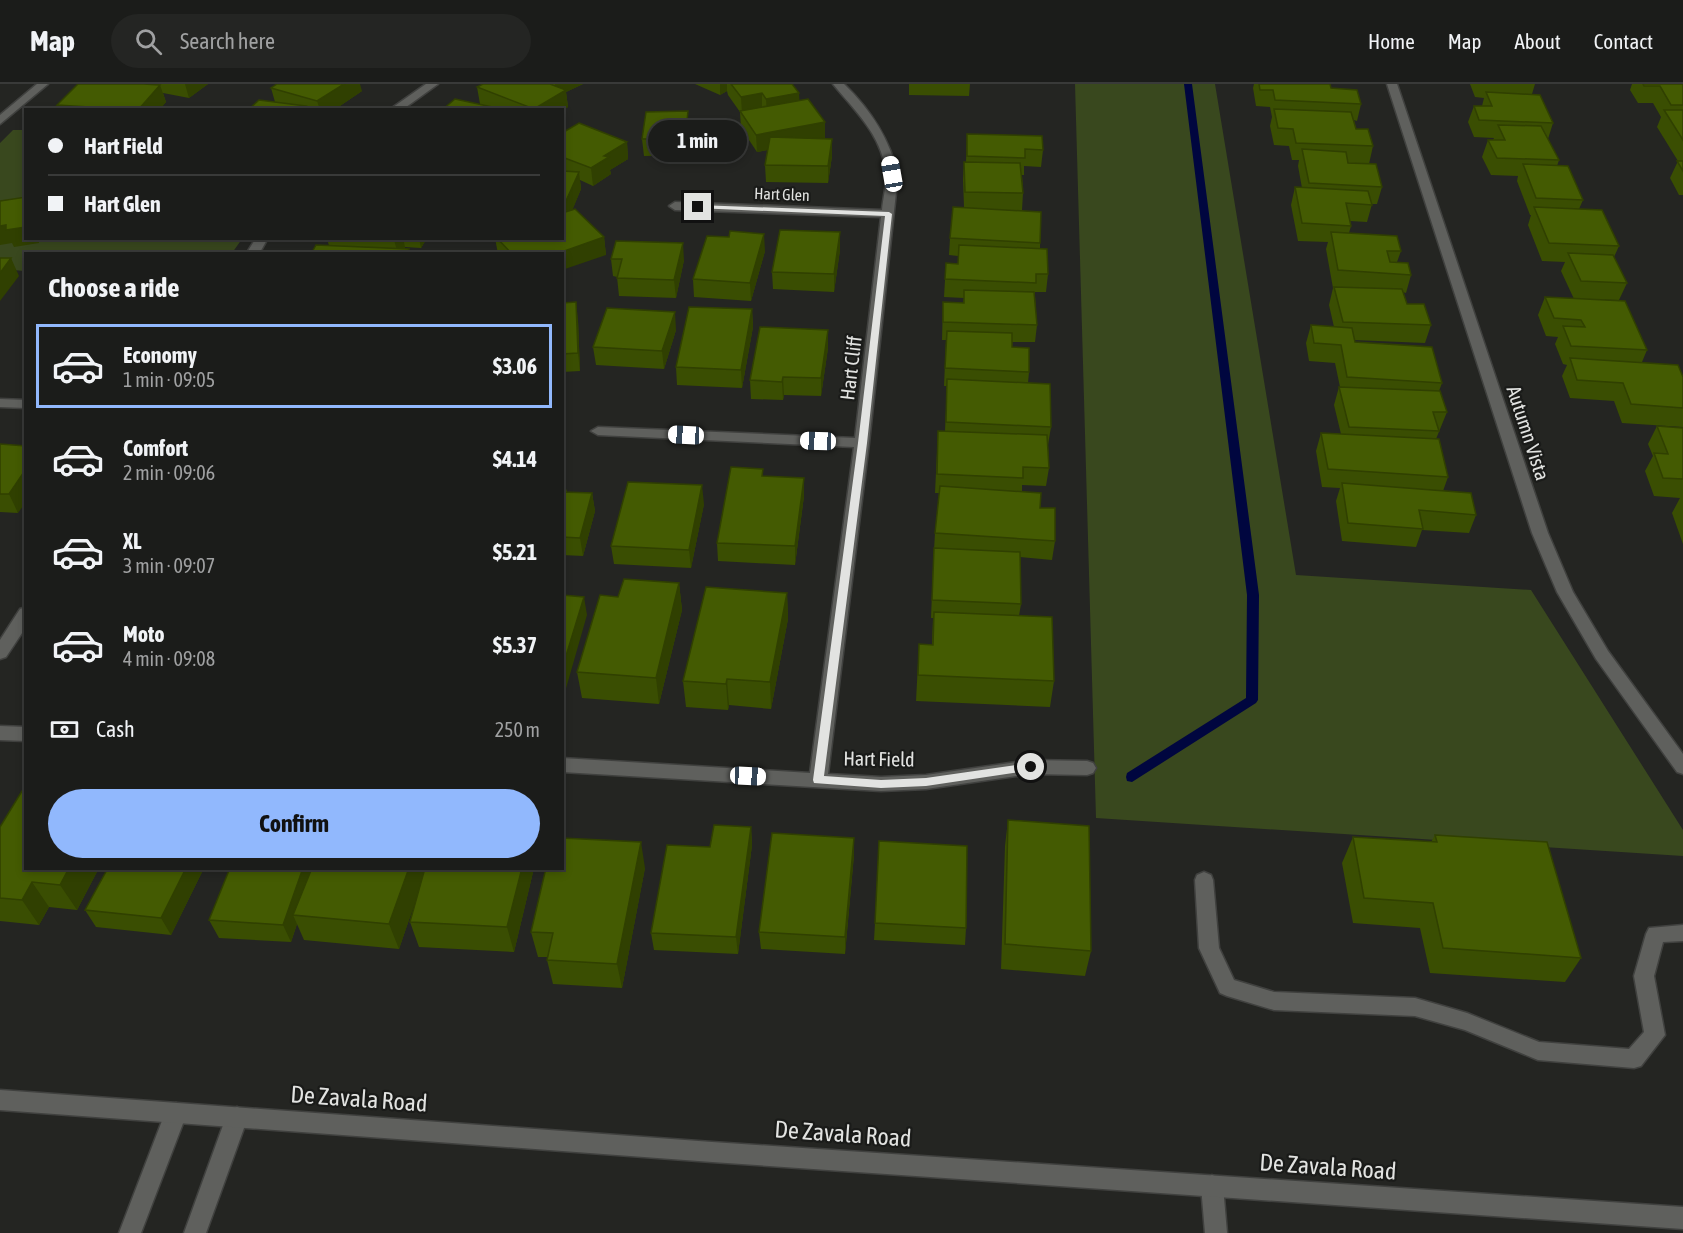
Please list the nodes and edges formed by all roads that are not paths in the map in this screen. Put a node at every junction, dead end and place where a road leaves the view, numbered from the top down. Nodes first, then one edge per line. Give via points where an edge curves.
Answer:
1 (44, 84) edge
2 (433, 84) edge
3 (838, 84) edge
4 (1392, 84) edge
5 (397, 108) edge
6 (0, 121) edge
7 (675, 206) dead end
8 (889, 214) junction
9 (0, 403) edge
10 (24, 404) edge
11 (598, 431) dead end
12 (862, 443) junction
13 (24, 616) edge
14 (0, 653) edge
15 (0, 733) edge
16 (24, 734) edge
17 (564, 765) edge
18 (1683, 767) edge
19 (1087, 768) dead end
20 (818, 780) junction
21 (1204, 880) dead end
22 (1683, 933) edge
23 (0, 1100) edge
24 (176, 1113) junction
25 (237, 1117) junction
26 (1212, 1186) junction
27 (1683, 1218) edge
28 (130, 1233) edge
29 (195, 1233) edge
30 (1216, 1233) edge

1 - 6 street
2 - 5 street
3 - 8 street, Hart Cliff via 869,115 888,153 892,174
4 - 18 street, Autumn Vista via 1540,533 1565,592 1602,655
7 - 8 street, Hart Glen
8 - 12 street, Hart Cliff
9 - 10 street
11 - 12 street
12 - 20 street, Hart Cliff
13 - 14 street
15 - 16 street
17 - 20 street, Hart Field
19 - 20 street, Hart Field via 1031,767 926,782
21 - 22 street via 1209,948 1227,987 1274,1001 1415,1007 1467,1022 1538,1051 1634,1059 1654,1035 1644,976 1656,934
23 - 24 street, De Zavala Road
24 - 25 street, De Zavala Road
24 - 28 street
25 - 26 street, De Zavala Road
25 - 29 street
26 - 27 street, De Zavala Road
26 - 30 street

